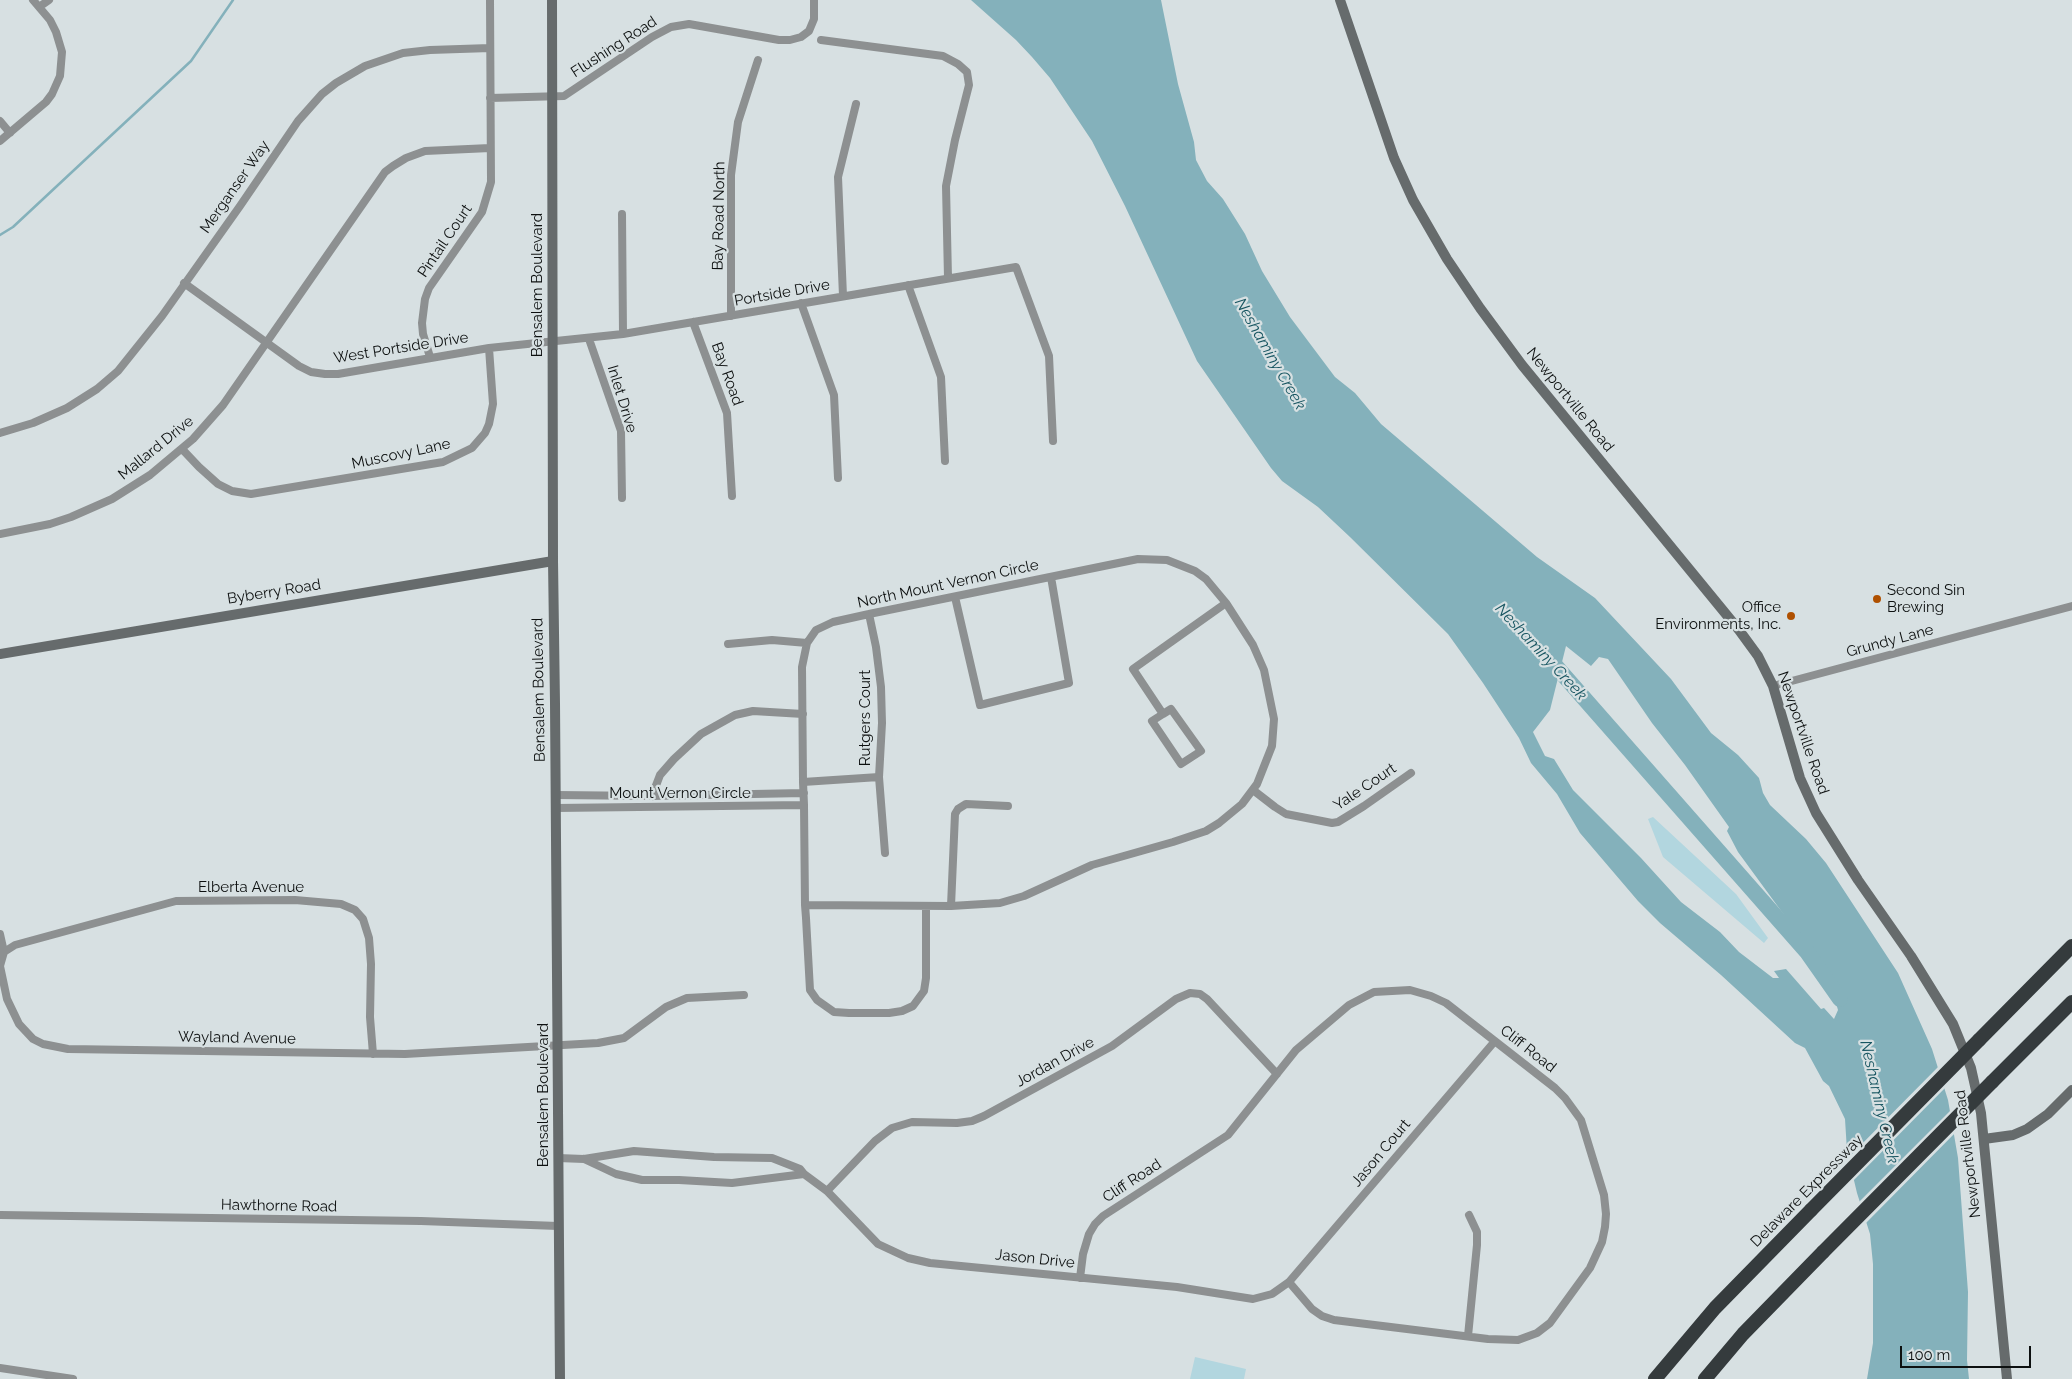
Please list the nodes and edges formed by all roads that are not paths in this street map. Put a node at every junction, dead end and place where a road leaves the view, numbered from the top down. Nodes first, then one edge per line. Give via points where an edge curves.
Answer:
1 (33, 0) edge
2 (49, 0) edge
3 (490, 0) edge
4 (552, 0) edge
5 (814, 0) edge
6 (1340, 0) edge
7 (39, 7) junction
8 (821, 40) dead end
9 (490, 48) junction
10 (758, 60) dead end
11 (551, 97) junction
12 (490, 98) junction
13 (856, 104) dead end
14 (0, 121) edge
15 (10, 133) junction
16 (0, 141) edge
17 (490, 148) junction
18 (622, 214) dead end
19 (948, 278) junction
20 (184, 284) junction
21 (908, 285) junction
22 (843, 296) junction
23 (801, 304) junction
24 (731, 316) junction
25 (693, 322) junction
26 (624, 334) junction
27 (589, 339) junction
28 (266, 343) junction
29 (552, 343) junction
30 (489, 348) junction
31 (430, 357) junction
32 (0, 433) edge
33 (1053, 441) dead end
34 (182, 449) junction
35 (945, 461) dead end
36 (838, 478) dead end
37 (732, 496) dead end
38 (622, 498) dead end
39 (0, 534) edge
40 (552, 561) junction
41 (1051, 577) junction
42 (955, 597) junction
43 (1226, 603) junction
44 (2072, 606) edge
45 (869, 614) junction
46 (806, 643) junction
47 (728, 644) dead end
48 (0, 654) edge
49 (1772, 686) junction
50 (803, 714) junction
51 (1163, 714) junction
52 (1411, 772) dead end
53 (879, 777) junction
54 (803, 782) junction
55 (1253, 790) junction
56 (804, 793) junction
57 (556, 795) junction
58 (652, 796) junction
59 (804, 806) junction
60 (1008, 806) dead end
61 (556, 808) junction
62 (885, 853) dead end
63 (805, 905) junction
64 (926, 906) junction
65 (951, 906) junction
66 (0, 934) edge
67 (2072, 946) edge
68 (4, 952) junction
69 (744, 995) dead end
70 (2072, 1002) edge
71 (1495, 1041) junction
72 (558, 1044) junction
73 (373, 1054) junction
74 (1277, 1074) junction
75 (2072, 1090) edge
76 (1984, 1139) junction
77 (558, 1158) junction
78 (584, 1159) junction
79 (804, 1174) junction
80 (826, 1191) junction
81 (0, 1215) edge
82 (1469, 1215) dead end
83 (558, 1226) junction
84 (1080, 1278) junction
85 (1289, 1282) junction
86 (1468, 1336) junction
87 (0, 1368) edge
88 (72, 1379) edge
89 (560, 1379) edge
90 (1655, 1379) edge
91 (1704, 1379) edge
92 (2007, 1379) edge

1 - 7 street
2 - 7 street
3 - 9 street
4 - 11 main road, Bensalem Boulevard
5 - 11 street, Flushing Road via 814,19 809,31 801,37 779,40 710,26 689,24 671,27 564,96
6 - 49 main road, Newportville Road via 1394,158 1413,200 1447,259 1522,365 1747,641 1763,664
7 - 15 street via 50,20 60,42 60,76 46,102
8 - 19 street via 943,56 967,72 970,85 946,186
9 - 12 street, Pintail Court
9 - 20 street, Merganser Way via 403,53 365,66 336,83 298,121
10 - 24 street, Bay Road North via 738,122 731,175
11 - 12 street, Flushing Road
11 - 29 main road, Bensalem Boulevard
12 - 17 street, Pintail Court
13 - 22 street via 838,177
14 - 15 street
15 - 16 street
17 - 28 street, Mallard Drive via 425,151 406,158 385,172
17 - 31 street, Pintail Court via 491,182 482,212 429,288 425,299 422,323
18 - 26 street
19 - 21 street, Portside Drive
19 - 33 street, Portside Drive via 1016,267 1049,356
20 - 28 street
20 - 32 street, Merganser Way via 130,358 97,389 52,416
21 - 22 street, Portside Drive
21 - 35 street via 942,377
22 - 23 street, Portside Drive
23 - 24 street, Portside Drive
23 - 36 street via 834,395
24 - 25 street, Portside Drive
25 - 26 street, Portside Drive
25 - 37 street, Bay Road via 727,413
26 - 27 street, Portside Drive
27 - 29 street, Portside Drive
27 - 38 street, Inlet Drive via 621,431
28 - 31 street, West Portside Drive via 299,366 325,374
28 - 34 street, Mallard Drive via 223,405
29 - 30 street
29 - 40 main road, Bensalem Boulevard
30 - 31 street, West Portside Drive
30 - 34 street, Muscovy Lane via 492,404 489,424 472,448 454,459 246,494 218,484
34 - 39 street, Mallard Drive via 131,487 92,508 50,524
40 - 48 main road, Byberry Road
40 - 57 main road, Bensalem Boulevard
41 - 42 street, North Mount Vernon Circle
41 - 42 street via 1069,683 980,705
41 - 43 street, North Mount Vernon Circle via 1138,559 1167,560 1201,575
42 - 45 street, North Mount Vernon Circle
43 - 51 street via 1133,669
43 - 55 street, North Mount Vernon Circle via 1253,645 1264,670 1274,719 1269,757
44 - 49 street, Grundy Lane
45 - 46 street, North Mount Vernon Circle via 823,626
45 - 53 street, Rutgers Court via 881,687
46 - 47 street via 772,640
46 - 50 street via 802,667
49 - 76 main road, Newportville Road via 1800,778 1816,814 1954,1024 1973,1077
50 - 54 street
50 - 58 street via 753,711 735,715 701,734 674,759 660,775
51 - 51 street via 1152,721 1181,764 1200,751 1171,709
52 - 55 street, Yale Court via 1351,816 1332,823 1286,814
53 - 54 street, Rutgers Court
53 - 62 street
54 - 56 street
55 - 65 street, North Mount Vernon Circle via 1219,824 1206,831 1092,865 1024,896 1000,903
56 - 58 street, Mount Vernon Circle
56 - 59 street
57 - 58 street, Mount Vernon Circle
57 - 61 main road, Bensalem Boulevard
59 - 61 street, Mount Vernon Circle
59 - 63 street
60 - 65 street via 966,804 955,814
61 - 72 main road, Bensalem Boulevard
63 - 64 street, North Mount Vernon Circle
63 - 64 street via 810,990 828,1009 849,1013 902,1011 919,999 926,978
64 - 65 street, North Mount Vernon Circle
66 - 68 street, Wayland Avenue
67 - 90 highway, Delaware Expressway, bridge via 1715,1308
68 - 73 street, Wayland Avenue via 0,966 11,1010 25,1032 51,1047
68 - 73 street, Elberta Avenue via 16,945 176,901 295,900 340,904 355,910 363,919 370,938
69 - 72 street, Wayland Avenue via 687,998 666,1007 624,1038 598,1043
70 - 91 highway, bridge via 1749,1328
71 - 74 street, Cliff Road via 1446,1003 1410,990 1387,990 1374,992 1349,1005 1296,1050
71 - 85 street, Jason Court
71 - 86 street, Cliff Road via 1555,1088 1581,1120 1604,1195 1605,1228 1590,1268 1543,1329 1518,1340
72 - 73 street, Wayland Avenue
72 - 77 main road, Bensalem Boulevard
74 - 80 street, Jordan Drive via 1207,999 1195,993 1185,994 1112,1046 984,1116 958,1123 912,1122 892,1128
74 - 84 street, Cliff Road via 1228,1135 1115,1207 1095,1224 1086,1244
75 - 76 main road via 2048,1114 2026,1129 2013,1135
76 - 92 main road, Newportville Road
77 - 78 street, Jason Drive
77 - 83 main road, Bensalem Boulevard
78 - 79 street, Jason Drive via 616,1174 642,1180 732,1183
78 - 79 street, Jason Drive via 634,1151 714,1157 760,1156 794,1166
79 - 80 street, Jason Drive
80 - 84 street, Jason Drive via 878,1244 908,1258
81 - 83 street, Hawthorne Road
82 - 86 street via 1478,1245
83 - 89 main road, Bensalem Boulevard
84 - 85 street, Jason Drive via 1176,1287 1245,1299 1272,1294
85 - 86 street, Cliff Road via 1312,1309 1327,1318
87 - 88 street

